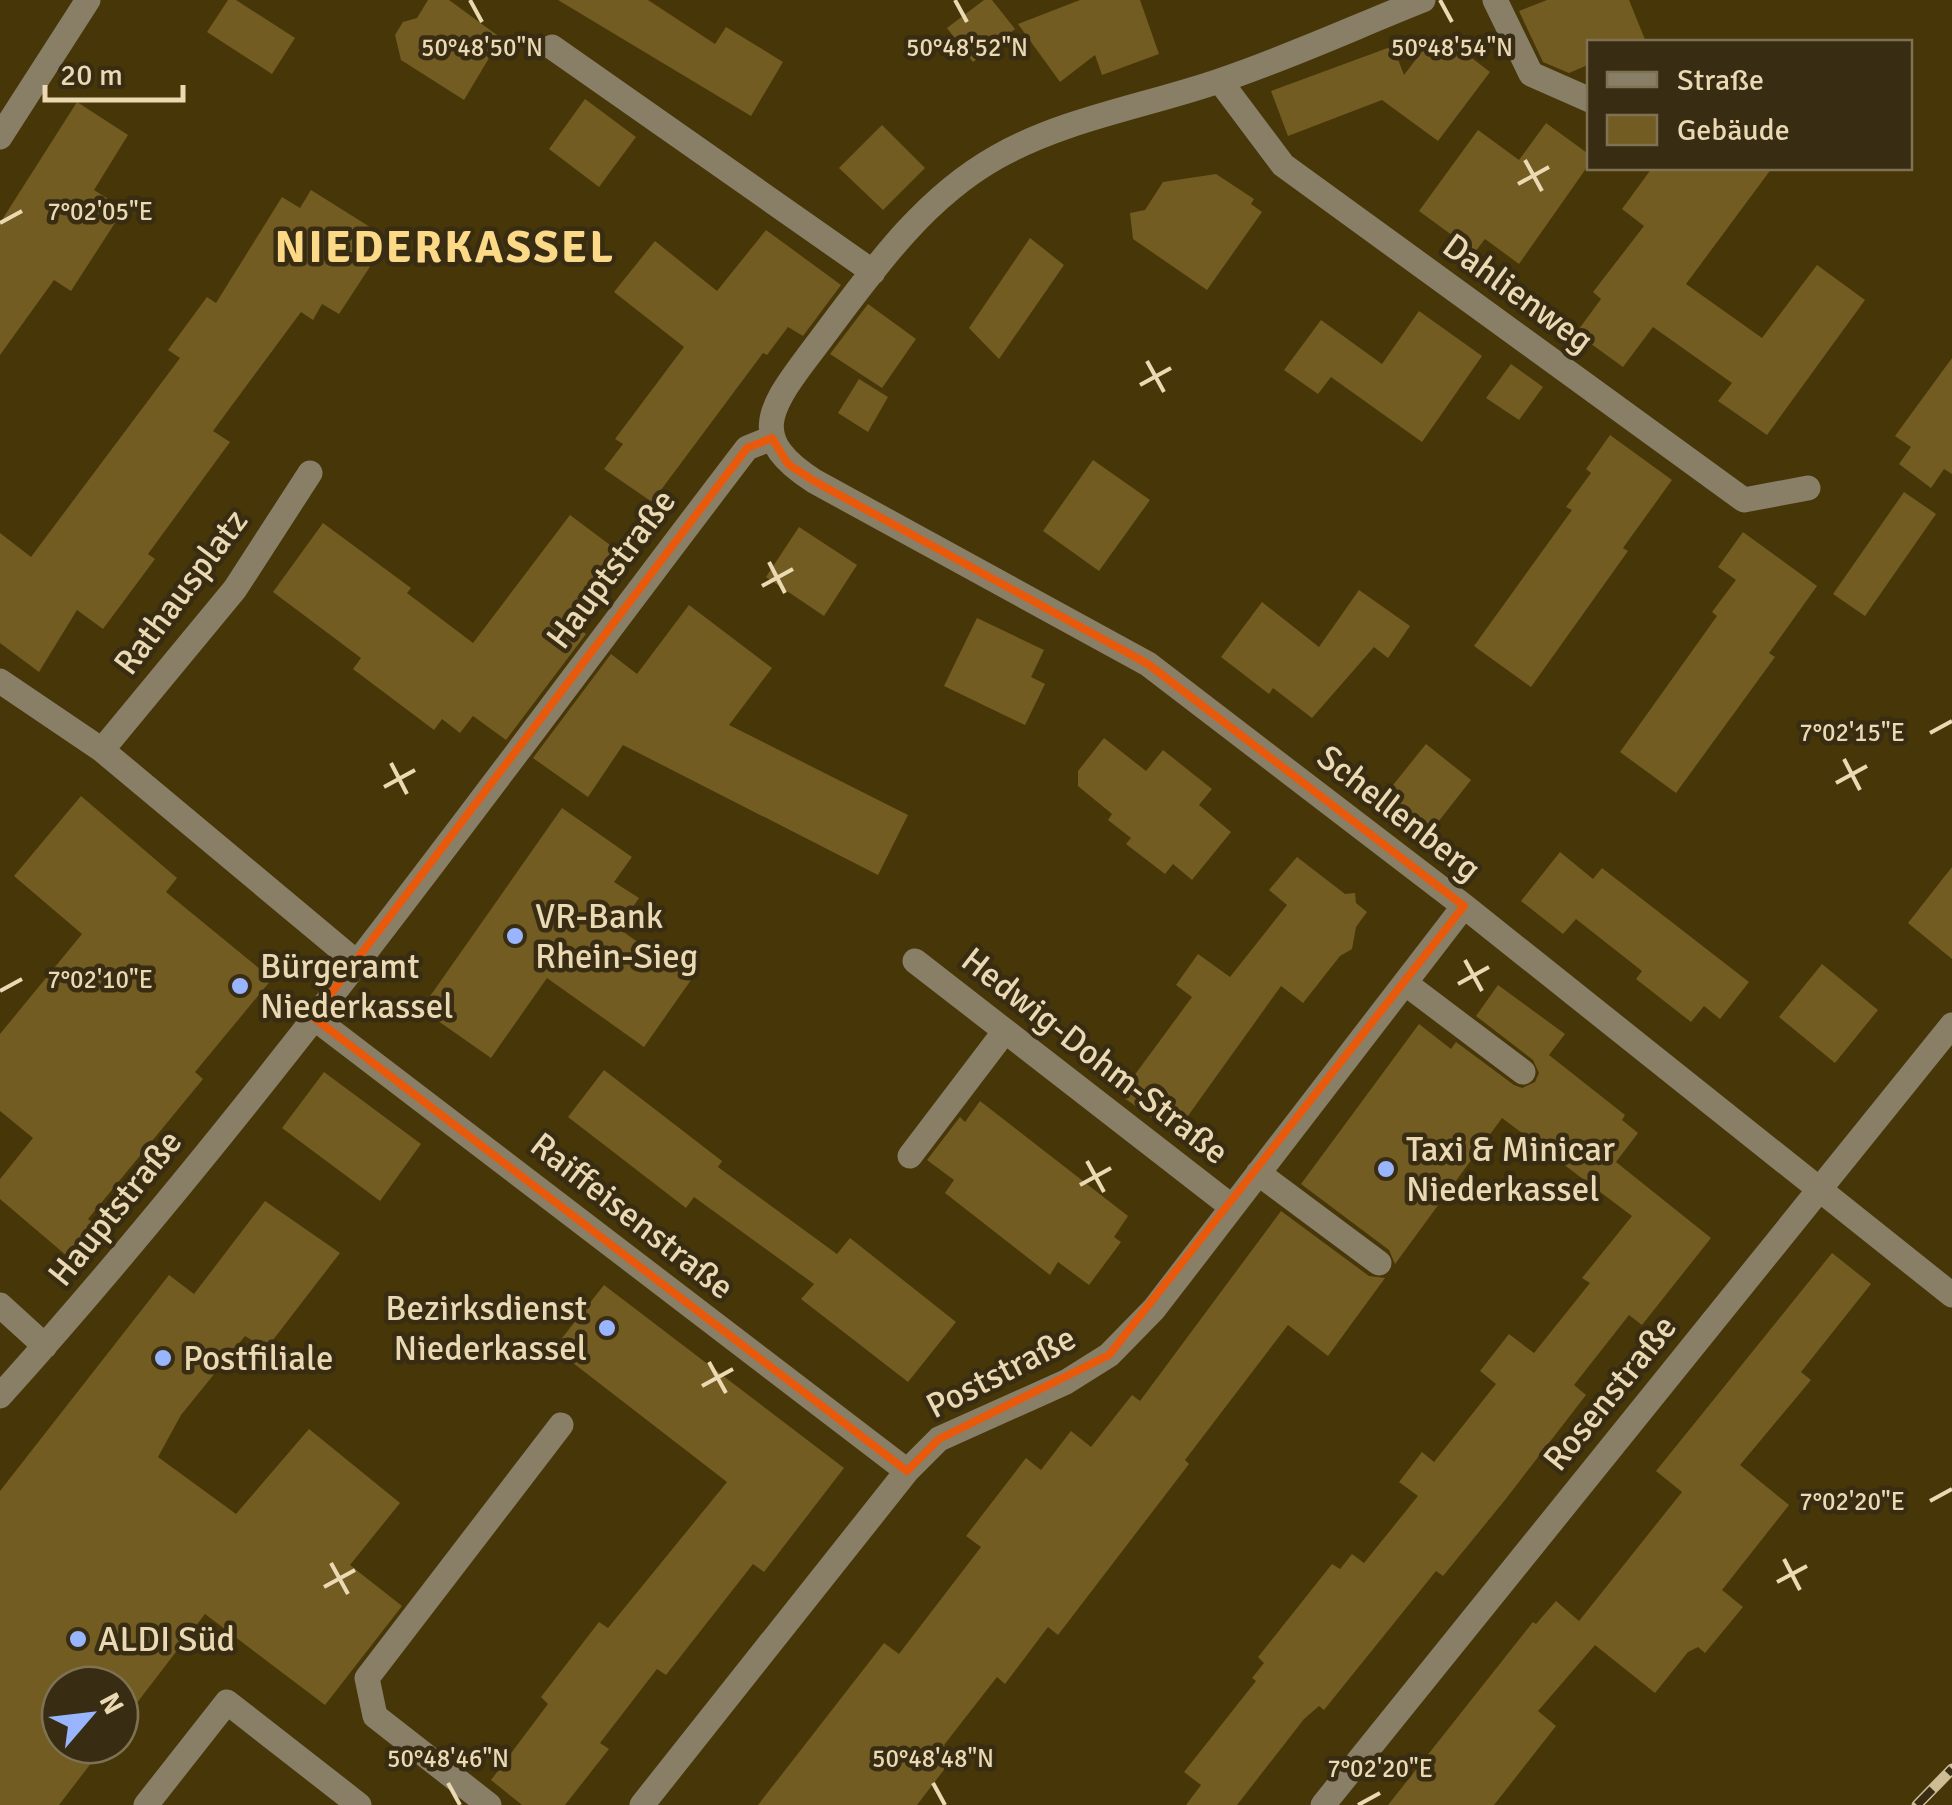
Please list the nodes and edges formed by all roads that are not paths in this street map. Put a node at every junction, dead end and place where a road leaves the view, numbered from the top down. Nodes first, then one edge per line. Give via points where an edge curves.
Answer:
1 (88, 0) edge
2 (1423, 0) edge
3 (1496, 0) edge
4 (552, 48) dead end
5 (1220, 81) junction
6 (1587, 99) edge
7 (0, 137) edge
8 (873, 272) junction
9 (772, 438) junction
10 (310, 473) dead end
11 (1808, 488) dead end
12 (0, 681) edge
13 (102, 750) junction
14 (1464, 906) junction
15 (915, 961) dead end
16 (356, 962) junction
17 (1405, 983) junction
18 (313, 1018) junction
19 (1952, 1025) edge
20 (1006, 1031) junction
21 (1523, 1072) dead end
22 (910, 1156) dead end
23 (1258, 1173) junction
24 (1817, 1192) junction
25 (1232, 1207) junction
26 (1379, 1263) dead end
27 (1952, 1296) edge
28 (0, 1305) edge
29 (45, 1346) junction
30 (0, 1396) edge
31 (561, 1425) dead end
32 (907, 1471) junction
33 (146, 1805) edge
34 (359, 1805) edge
35 (489, 1805) edge
36 (642, 1805) edge
37 (1322, 1805) edge

1 - 7 street
2 - 5 street
3 - 6 street via 1531,74
4 - 8 street
5 - 8 street via 996,157 915,220
5 - 11 street, Dahlienweg via 1283,166 1744,500
8 - 9 street via 774,406
9 - 14 street, Schellenberg via 788,464 814,480 1148,664
9 - 16 street, Hauptstraße via 747,448
10 - 13 street, Rathausplatz via 235,589
12 - 13 street
13 - 16 street
14 - 17 street, Poststraße
14 - 24 street, Schellenberg
15 - 20 street, Hedwig-Dohm-Straße
16 - 18 street, Hauptstraße
17 - 21 street
17 - 23 street, Poststraße
18 - 29 street, Hauptstraße via 124,1258
18 - 32 street, Raiffeisenstraße
19 - 24 street, Rosenstraße
20 - 22 street
20 - 25 street, Hedwig-Dohm-Straße
23 - 25 street, Poststraße
23 - 26 street
24 - 27 street, Schellenberg
24 - 37 street, Rosenstraße
25 - 32 street, Poststraße via 1110,1355 938,1439
28 - 29 street
29 - 30 street, Hauptstraße
31 - 35 street via 367,1678 376,1716
32 - 36 street, Poststraße
33 - 34 street via 227,1702

